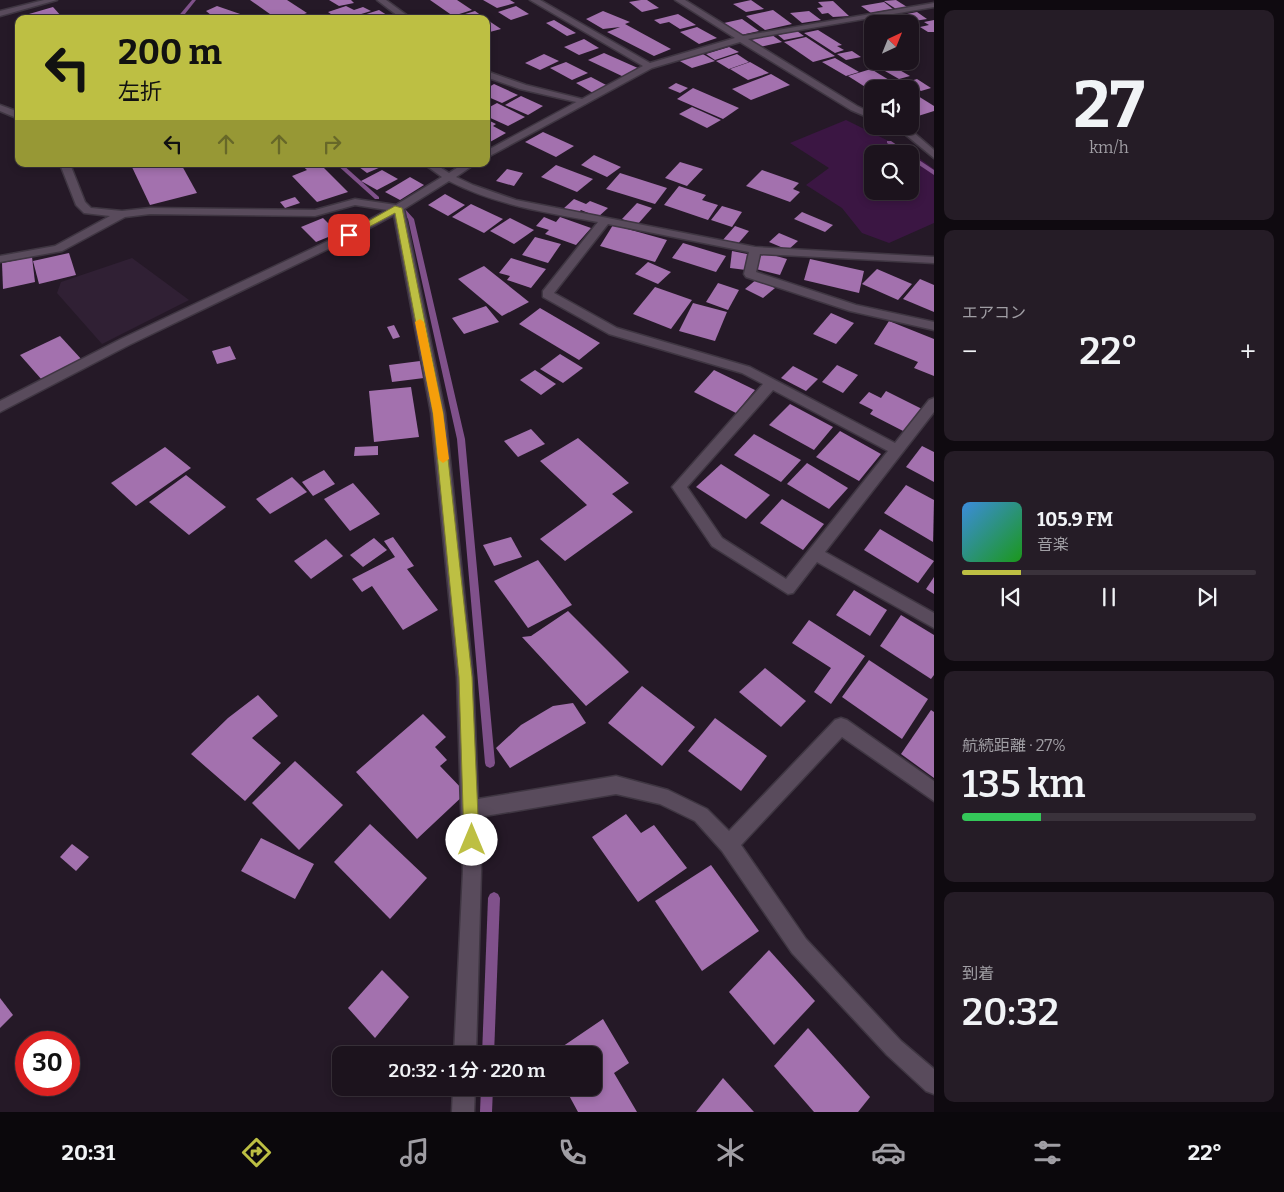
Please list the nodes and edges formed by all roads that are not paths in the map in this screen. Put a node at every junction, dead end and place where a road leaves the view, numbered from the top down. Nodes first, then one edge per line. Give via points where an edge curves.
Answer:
1 (53, 0) edge
2 (381, 0) edge
3 (534, 0) edge
4 (679, 0) edge
5 (934, 5) edge
6 (0, 14) edge
7 (402, 15) edge
8 (740, 39) junction
9 (649, 66) junction
10 (490, 75) edge
11 (585, 101) junction
12 (0, 108) edge
13 (864, 112) edge
14 (15, 114) edge
15 (911, 135) edge
16 (490, 153) edge
17 (934, 155) edge
18 (66, 167) edge
19 (433, 167) edge
20 (464, 167) edge
21 (446, 177) junction
22 (398, 208) junction
23 (122, 214) junction
24 (605, 220) junction
25 (755, 250) junction
26 (0, 259) edge
27 (934, 260) edge
28 (934, 326) edge
29 (772, 382) junction
30 (934, 403) edge
31 (0, 407) edge
32 (897, 450) junction
33 (816, 554) junction
34 (934, 621) edge
35 (934, 792) edge
36 (471, 809) junction
37 (729, 844) junction
38 (465, 1046) edge
39 (934, 1083) edge
40 (464, 1096) edge
41 (463, 1112) edge

1 - 6 street
2 - 7 street
3 - 9 street
4 - 8 street
5 - 8 street via 833,20
8 - 9 street
8 - 13 street
9 - 11 street
10 - 11 street via 523,87
11 - 16 street
12 - 14 street
15 - 17 street
18 - 23 street via 80,203 88,211
19 - 21 street
20 - 21 street
21 - 22 street
21 - 24 street via 510,202
22 - 23 street via 355,202 315,213 150,211
22 - 31 street
22 - 36 street via 438,413 465,677
23 - 26 street via 58,249
24 - 25 street
24 - 29 street via 548,294 613,331 746,370
25 - 27 street
25 - 28 street via 750,274 854,308
29 - 32 street
29 - 33 street via 679,487 717,542 788,588
30 - 32 street
32 - 33 street
33 - 34 street
35 - 37 street via 841,726
36 - 37 street via 616,785 662,796 701,815
36 - 38 street
37 - 39 street via 799,946 894,1048
40 - 41 street

